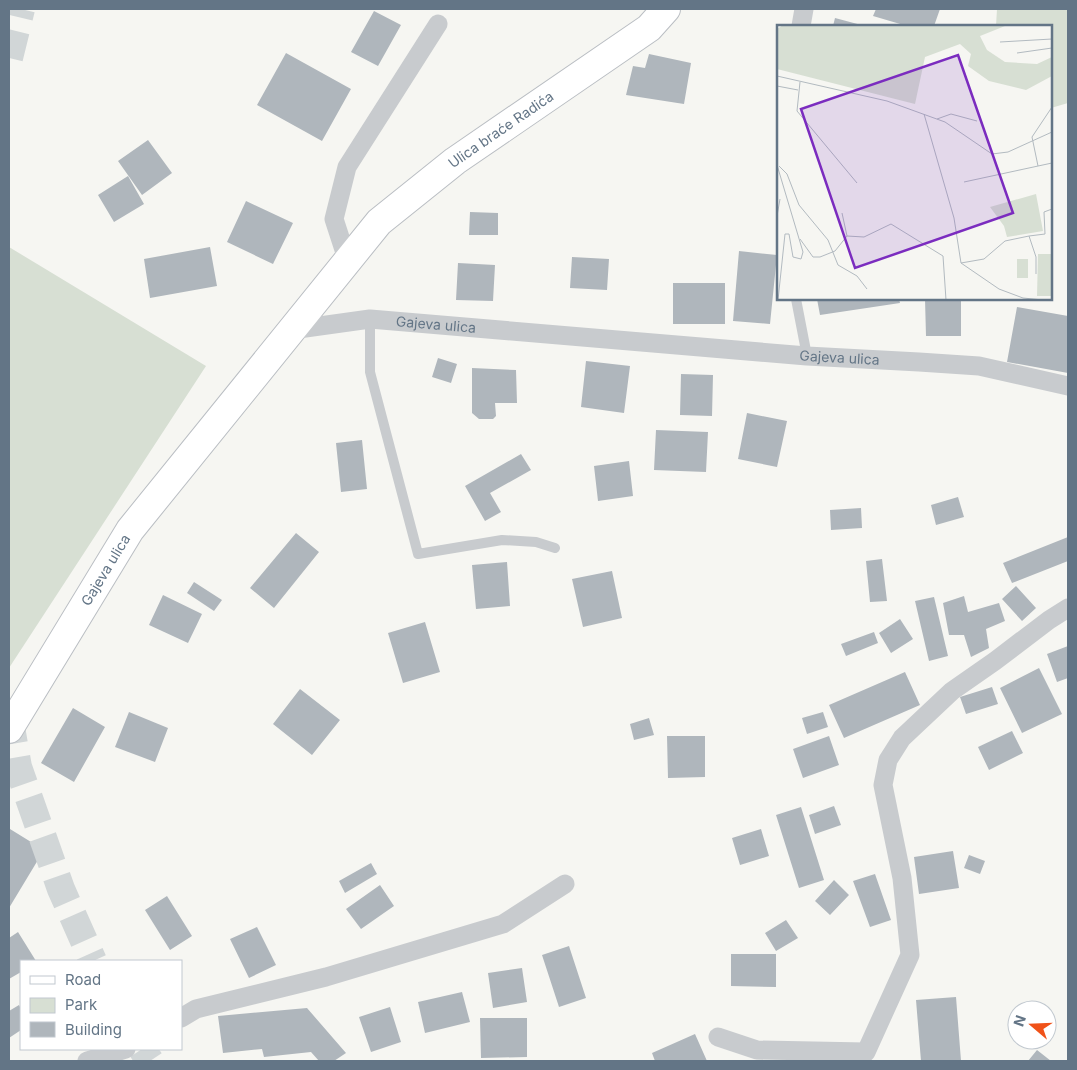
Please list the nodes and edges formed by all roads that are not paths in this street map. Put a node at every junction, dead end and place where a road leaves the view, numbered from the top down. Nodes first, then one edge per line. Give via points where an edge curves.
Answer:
1 (666, 9) edge
2 (804, 9) edge
3 (438, 24) dead end
4 (801, 25) edge
5 (348, 262) junction
6 (796, 300) edge
7 (370, 319) junction
8 (291, 330) junction
9 (807, 356) junction
10 (1068, 386) edge
11 (555, 548) dead end
12 (1068, 608) edge
13 (9, 729) edge
14 (564, 884) dead end
15 (182, 1017) edge
16 (718, 1037) dead end
17 (123, 1050) edge
18 (870, 1056) edge
19 (87, 1061) edge

1 - 5 main road, Ulica braće Radića via 649,28 455,161 380,222
2 - 4 street
3 - 5 street via 346,167 334,219
5 - 8 main road, Ulica braće Radića
6 - 9 lane
7 - 8 street, Gajeva ulica
7 - 9 street, Gajeva ulica
7 - 11 lane via 370,372 418,554 502,540 536,542
8 - 13 main road, Gajeva ulica via 130,530
9 - 10 street, Gajeva ulica via 979,366
12 - 18 street via 952,691 902,738 888,760 883,785 902,878 910,955
14 - 15 street via 503,924 326,977 196,1009
16 - 18 street via 757,1050
17 - 19 street

